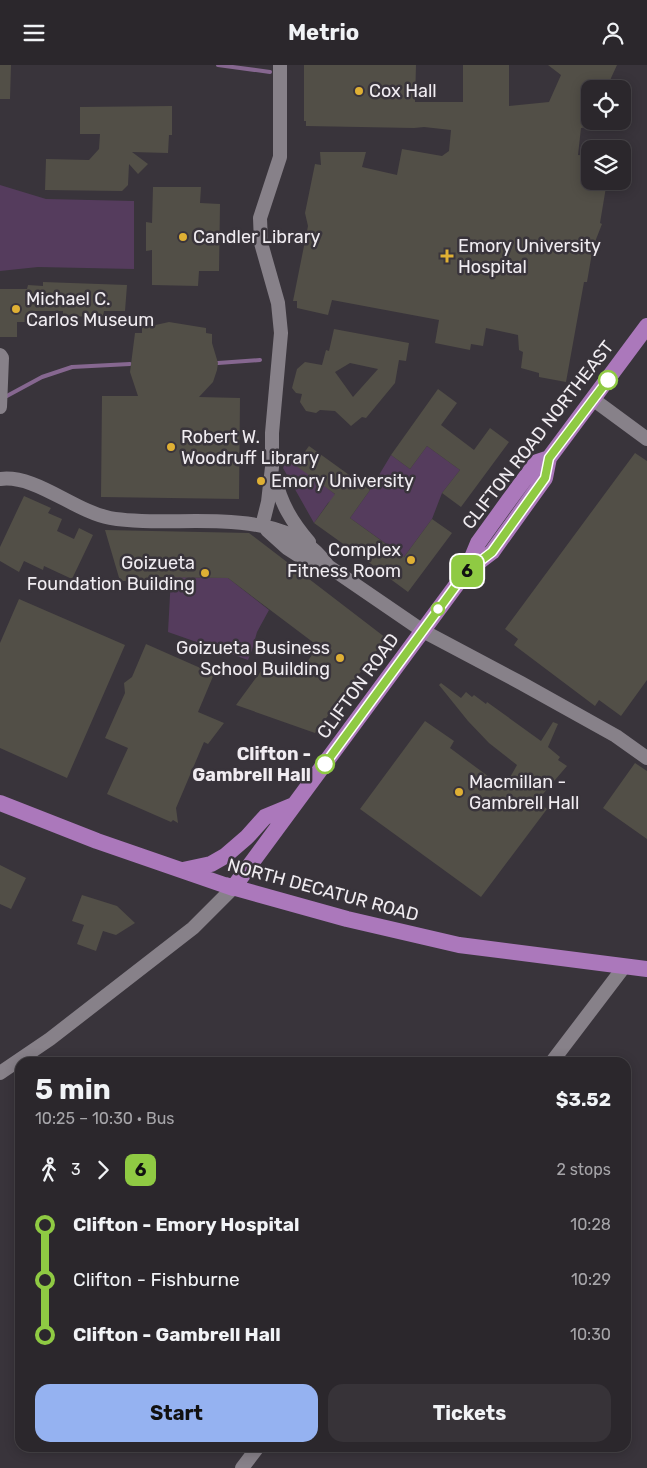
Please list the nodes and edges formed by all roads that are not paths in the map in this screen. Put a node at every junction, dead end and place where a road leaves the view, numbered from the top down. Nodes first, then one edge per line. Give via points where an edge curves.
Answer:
1 (280, 65) edge
2 (647, 326) edge
3 (1, 357) edge
4 (596, 397) junction
5 (0, 407) edge
6 (647, 439) edge
7 (549, 458) joint
8 (272, 467) junction
9 (0, 479) edge
10 (262, 526) junction
11 (320, 553) junction
12 (328, 566) junction
13 (418, 638) junction
14 (647, 758) edge
15 (325, 764) junction
16 (0, 803) edge
17 (294, 805) junction
18 (248, 867) junction
19 (182, 871) junction
20 (233, 888) junction
21 (624, 967) junction
22 (647, 969) edge
23 (24, 1057) edge
24 (556, 1057) edge
25 (15, 1063) edge
26 (0, 1073) edge
27 (254, 1452) edge
28 (242, 1468) edge

1 - 8 street via 280,157 260,218 261,243 278,303 281,333
2 - 4 main road, CLIFTON ROAD NORTHEAST
3 - 5 street
4 - 6 street
4 - 7 main road, CLIFTON ROAD NORTHEAST
7 - 13 main road, CLIFTON ROAD via 545,478 492,552 466,572
8 - 10 street
8 - 11 street via 278,494 287,513
9 - 10 street via 19,479 109,518 245,522
10 - 11 street via 295,537
10 - 12 street via 312,564
11 - 12 street
12 - 13 street
13 - 14 street via 596,724
13 - 15 main road
15 - 17 main road
15 - 18 main road, CLIFTON ROAD
16 - 19 main road, NORTH DECATUR ROAD
17 - 18 main road
17 - 19 main road via 265,817 225,856 211,864
18 - 20 main road, CLIFTON ROAD
19 - 20 main road, NORTH DECATUR ROAD
20 - 21 main road, NORTH DECATUR ROAD via 450,943
20 - 23 street via 193,928
21 - 22 main road, NORTH DECATUR ROAD
21 - 24 street
25 - 26 street
27 - 28 street

